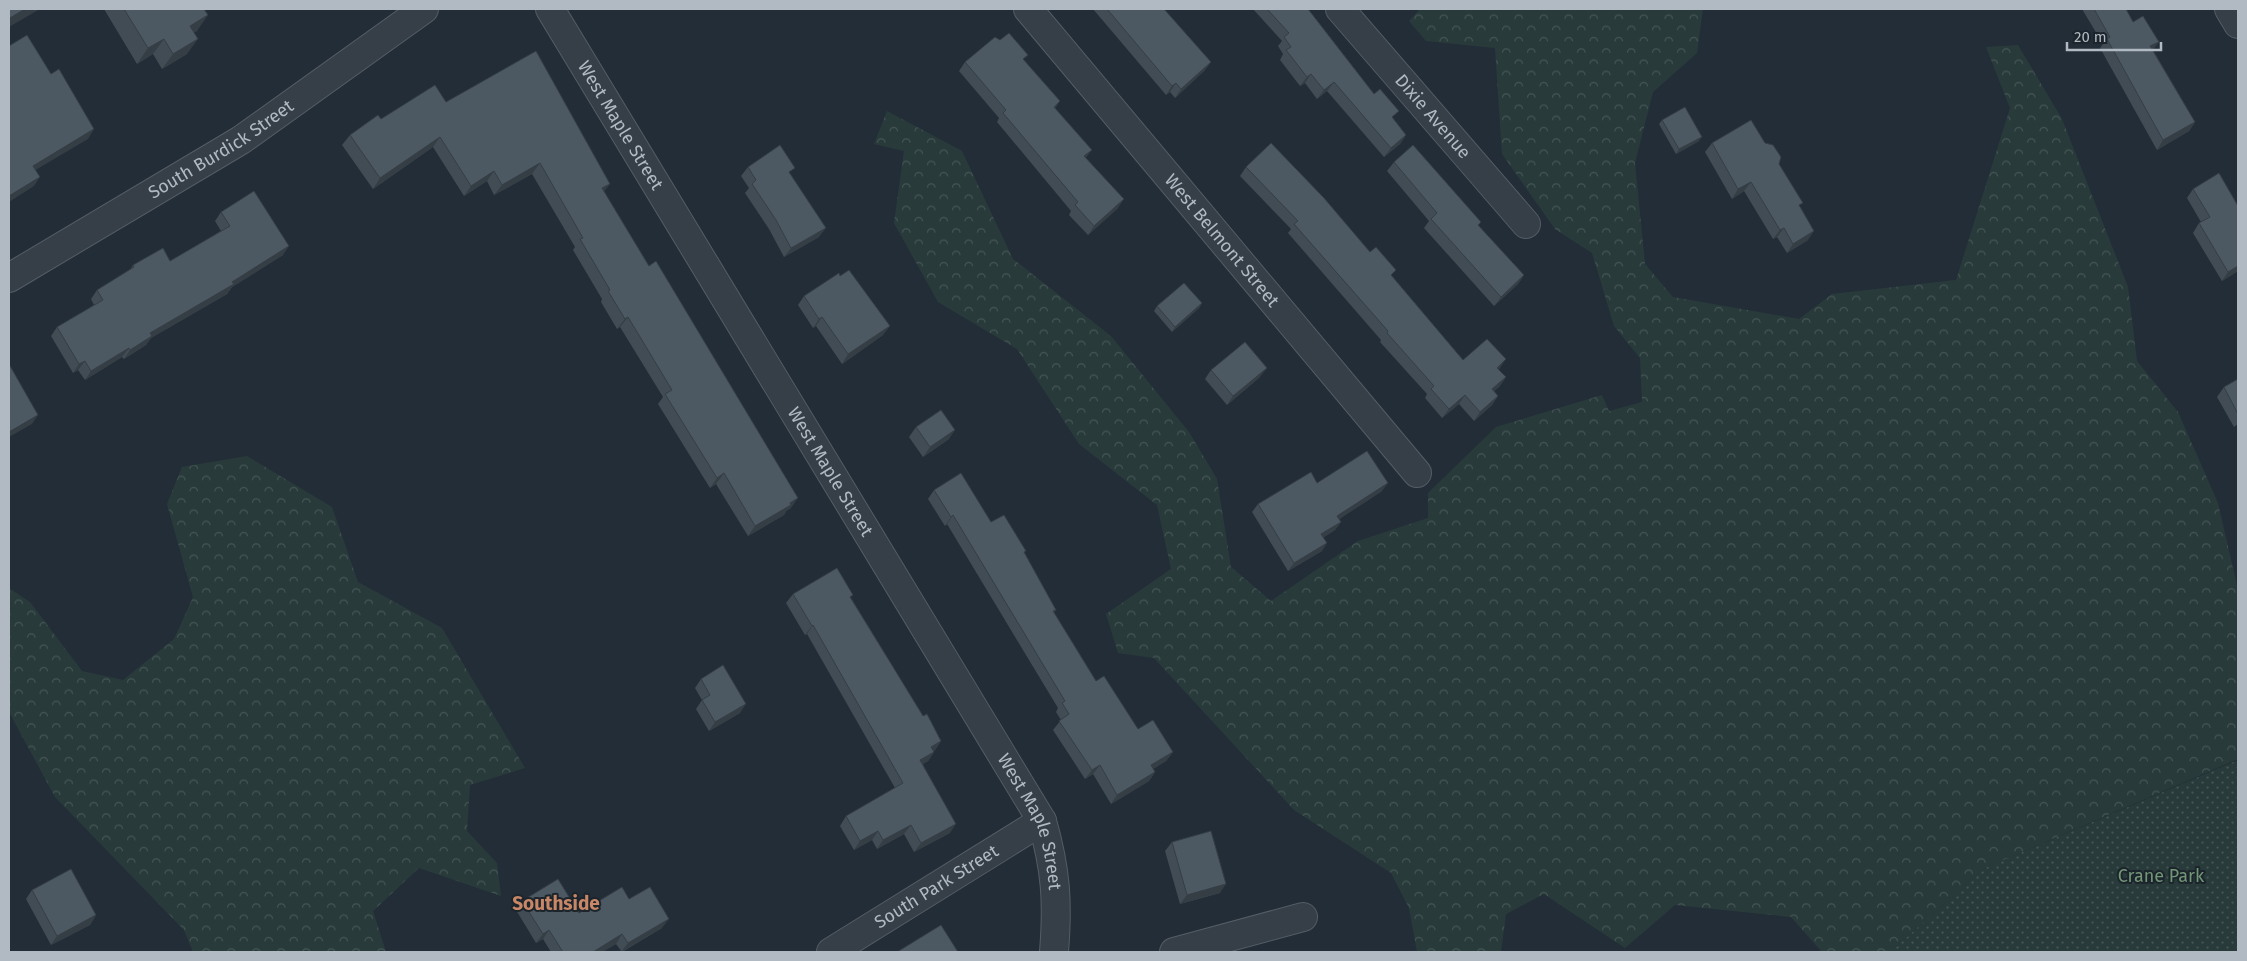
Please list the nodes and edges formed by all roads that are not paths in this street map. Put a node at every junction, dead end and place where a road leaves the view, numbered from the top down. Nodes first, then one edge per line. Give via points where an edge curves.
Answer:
1 (424, 9) edge
2 (550, 9) edge
3 (1028, 9) edge
4 (1340, 9) edge
5 (2229, 9) edge
6 (2238, 24) edge
7 (1526, 224) dead end
8 (9, 278) edge
9 (1417, 473) dead end
10 (1042, 821) junction
11 (1304, 917) dead end
12 (830, 952) edge
13 (1054, 952) edge
14 (1174, 952) edge

1 - 8 street, South Burdick Street via 241,140
2 - 10 street, West Maple Street
3 - 9 street, West Belmont Street
4 - 7 street, Dixie Avenue
5 - 6 street
10 - 12 street, South Park Street
10 - 13 street, West Maple Street via 1052,856 1056,890
11 - 14 street

